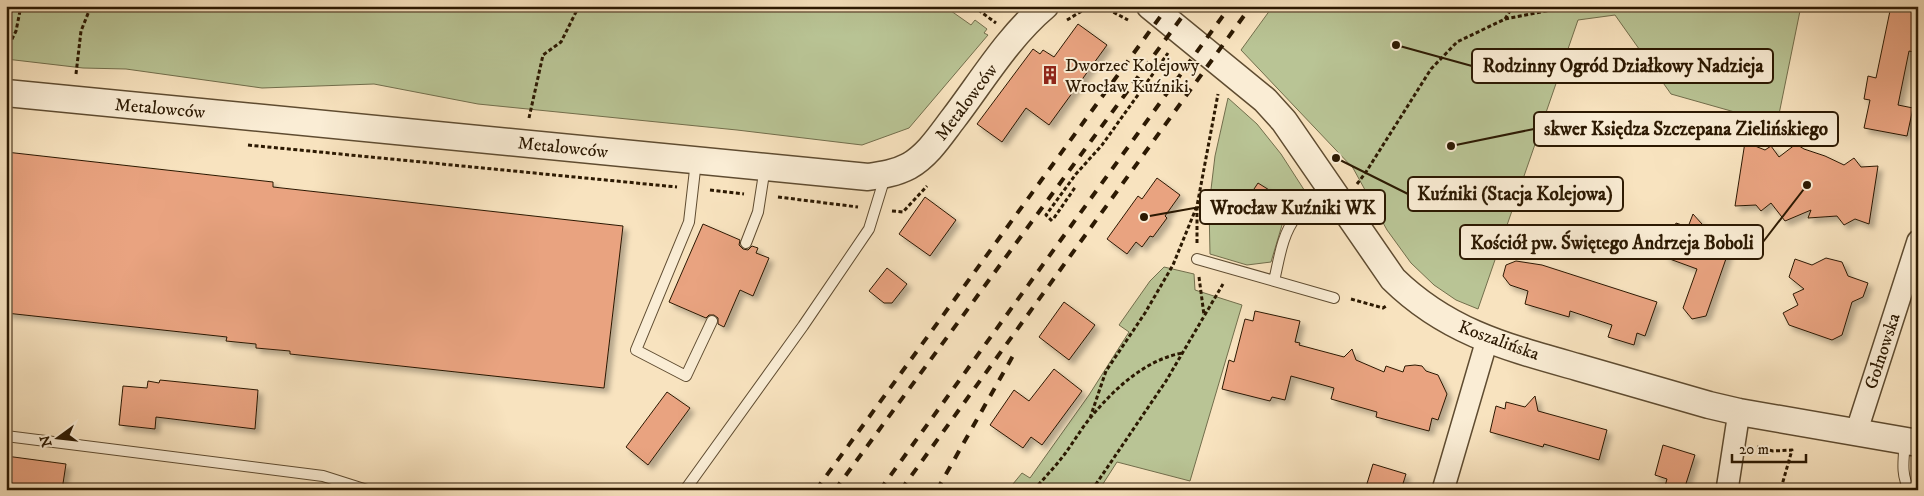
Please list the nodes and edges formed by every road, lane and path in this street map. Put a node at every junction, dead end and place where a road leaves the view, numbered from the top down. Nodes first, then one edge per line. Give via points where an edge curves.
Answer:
1 (21, 6) edge
2 (91, 6) edge
3 (579, 6) edge
4 (973, 6) edge
5 (1045, 6) edge
6 (1102, 6) edge
7 (1150, 6) edge
8 (1513, 6) edge
9 (1572, 6) edge
10 (1126, 18) dead end
11 (1505, 19) junction
12 (1000, 26) dead end
13 (1169, 50) dead end
14 (6, 51) edge
15 (76, 77) dead end
16 (1220, 88) dead end
17 (6, 94) edge
18 (519, 118) dead end
19 (529, 119) junction
20 (539, 120) dead end
21 (696, 160) junction
22 (765, 167) junction
23 (886, 174) junction
24 (1076, 186) dead end
25 (1337, 198) junction
26 (1197, 206) junction
27 (1918, 241) edge
28 (746, 243) dead end
29 (1197, 259) junction
30 (1228, 267) junction
31 (1274, 281) junction
32 (1334, 298) joint
33 (1390, 303) dead end
34 (1204, 316) junction
35 (712, 321) dead end
36 (1487, 340) junction
37 (1183, 353) junction
38 (1739, 412) junction
39 (1090, 418) junction
40 (1856, 433) junction
41 (6, 436) edge
42 (1911, 442) edge
43 (1752, 446) dead end
44 (1782, 485) dead end
45 (367, 490) edge
46 (685, 490) edge
47 (1034, 490) edge
48 (1092, 490) edge
49 (1443, 490) edge
50 (1727, 490) edge
51 (1910, 490) edge

1 - 14 path via 16,31
2 - 15 path via 81,31
3 - 19 path via 562,42 543,55
4 - 12 path
5 - 23 street, Metalowców via 1020,31 928,150 908,166
6 - 10 path
7 - 25 street, Koszalińska via 1265,100 1284,121
8 - 11 path
9 - 11 path
11 - 25 path via 1457,42 1431,69 1366,172
13 - 24 path via 1102,145 1046,215 1053,219
16 - 26 path
17 - 21 street, Metalowców
18 - 19 path
19 - 20 path
21 - 22 street, Metalowców
21 - 35 lane via 689,222 636,350 686,376
22 - 23 street, Metalowców via 849,176
22 - 28 lane via 758,212
23 - 46 lane via 869,229
25 - 31 lane via 1297,216 1281,250
25 - 36 street, Koszalińska via 1394,279 1411,297 1456,326
26 - 29 path
26 - 39 path via 1173,264 1106,371
27 - 40 street, Gołnowska
29 - 30 lane
29 - 34 path
30 - 31 lane
30 - 34 path via 1223,285
31 - 32 lane
32 - 33 path via 1340,296 1383,308
34 - 37 path
36 - 38 street, Koszalińska
36 - 49 street
37 - 39 path via 1173,354 1144,368
37 - 48 path
38 - 40 street, Koszalińska
38 - 50 street
39 - 47 path
40 - 42 street, Koszalińska
41 - 45 lane via 323,476
42 - 51 lane via 1903,467 1905,484
43 - 44 path via 1773,451 1792,450

